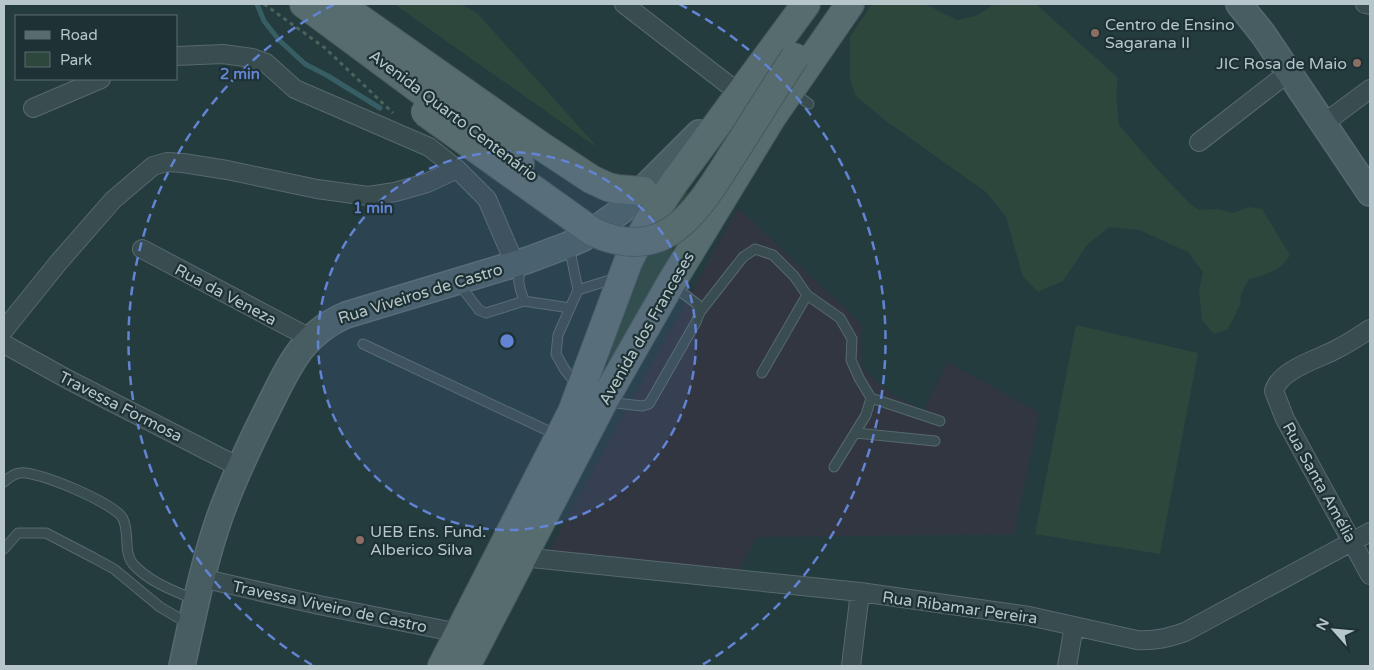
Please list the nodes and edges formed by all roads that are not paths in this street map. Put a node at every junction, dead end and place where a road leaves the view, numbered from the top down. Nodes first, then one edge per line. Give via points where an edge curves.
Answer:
1 (304, 4) edge
2 (624, 4) edge
3 (806, 4) edge
4 (831, 4) edge
5 (850, 4) edge
6 (1239, 4) edge
7 (1250, 4) edge
8 (1365, 4) edge
9 (1370, 5) edge
10 (347, 18) edge
11 (1263, 34) junction
12 (178, 56) edge
13 (1289, 72) junction
14 (99, 80) edge
15 (1370, 89) edge
16 (739, 93) junction
17 (33, 108) dead end
18 (1323, 124) junction
19 (1199, 142) dead end
20 (457, 169) junction
21 (643, 191) junction
22 (1370, 193) edge
23 (576, 241) junction
24 (142, 249) dead end
25 (521, 262) junction
26 (623, 276) junction
27 (457, 280) junction
28 (670, 284) junction
29 (578, 290) junction
30 (807, 295) junction
31 (524, 301) junction
32 (570, 308) junction
33 (700, 312) junction
34 (1370, 329) edge
35 (4, 330) edge
36 (310, 338) junction
37 (4, 344) edge
38 (363, 344) dead end
39 (762, 374) dead end
40 (592, 396) junction
41 (871, 398) junction
42 (940, 421) dead end
43 (856, 433) junction
44 (560, 436) junction
45 (935, 441) dead end
46 (239, 467) junction
47 (834, 467) dead end
48 (4, 482) edge
49 (1370, 532) edge
50 (1353, 542) junction
51 (4, 549) edge
52 (522, 557) junction
53 (131, 562) junction
54 (114, 569) junction
55 (1370, 575) edge
56 (199, 589) junction
57 (860, 592) junction
58 (191, 624) junction
59 (1074, 626) junction
60 (458, 633) junction
61 (182, 666) edge
62 (442, 666) edge
63 (466, 666) edge
64 (851, 666) edge
65 (1068, 666) edge

1 - 10 main road, Avenida Quarto Centenário
2 - 16 street
3 - 16 main road, Avenida dos Franceses
4 - 10 main road, bridge via 702,202 681,224 664,235 637,242 620,241 594,232 425,112
5 - 28 main road, Avenida dos Franceses via 799,97 735,176
6 - 11 main road
7 - 11 main road
8 - 9 street
10 - 21 main road, Avenida Quarto Centenário via 591,179 617,189
10 - 23 main road, Avenida Quarto Centenário via 575,204 583,214 586,227
11 - 13 main road
12 - 20 street via 223,54 266,63 295,89 429,147
13 - 18 main road
13 - 19 street
14 - 17 street
15 - 18 street
16 - 21 main road, Rua Viveiros de Castro
16 - 26 main road, Avenida dos Franceses via 655,212
18 - 22 main road
20 - 25 street via 487,199
20 - 35 street via 428,183 368,196 183,163 167,162 153,166 113,200
21 - 23 main road, Rua Viveiros de Castro via 608,222
23 - 25 main road, Rua Viveiros de Castro
23 - 29 lane
24 - 36 street, Rua da Veneza
25 - 27 main road, Rua Viveiros de Castro
25 - 31 lane via 518,281
26 - 29 lane
26 - 40 main road, Avenida dos Franceses
27 - 31 lane via 479,310 486,313
27 - 36 main road, Rua Viveiros de Castro via 346,315 331,321
28 - 33 lane via 697,304
28 - 40 main road, Avenida dos Franceses
29 - 32 lane
30 - 33 lane via 773,255 755,249 743,257
30 - 39 lane
30 - 41 lane via 840,318 852,339 851,360
31 - 32 lane
32 - 40 lane via 558,335 556,354 565,370
33 - 40 lane via 649,404 642,406
34 - 50 street, Rua Santa Amélia via 1285,376 1276,386 1275,394 1285,420
36 - 46 main road, Rua Viveiros de Castro via 286,372
37 - 46 street, Travessa Formosa
38 - 44 lane
40 - 44 main road, Avenida dos Franceses
40 - 52 main road, Avenida dos Franceses
41 - 42 lane
41 - 43 lane
43 - 45 lane
43 - 47 lane
44 - 60 main road, Avenida dos Franceses
46 - 56 main road, Rua Viveiros de Castro via 219,518
48 - 53 lane via 20,472 35,474 86,493 116,511 123,518
49 - 50 street, Rua Ribamar Pereira
50 - 55 street, Rua Santa Amélia
50 - 59 street, Rua Ribamar Pereira via 1167,639 1137,640
51 - 54 lane via 18,533 46,533
52 - 57 street, Rua Ribamar Pereira
52 - 63 main road, Avenida dos Franceses
53 - 54 lane
53 - 56 lane via 167,588
54 - 58 lane via 160,607
56 - 58 main road, Rua Viveiros de Castro
56 - 60 street, Travessa Viveiro de Castro via 319,605
57 - 59 street, Rua Ribamar Pereira via 1029,616
57 - 64 street
58 - 61 main road, Rua Viveiros de Castro
59 - 65 street
60 - 62 main road, Avenida dos Franceses

